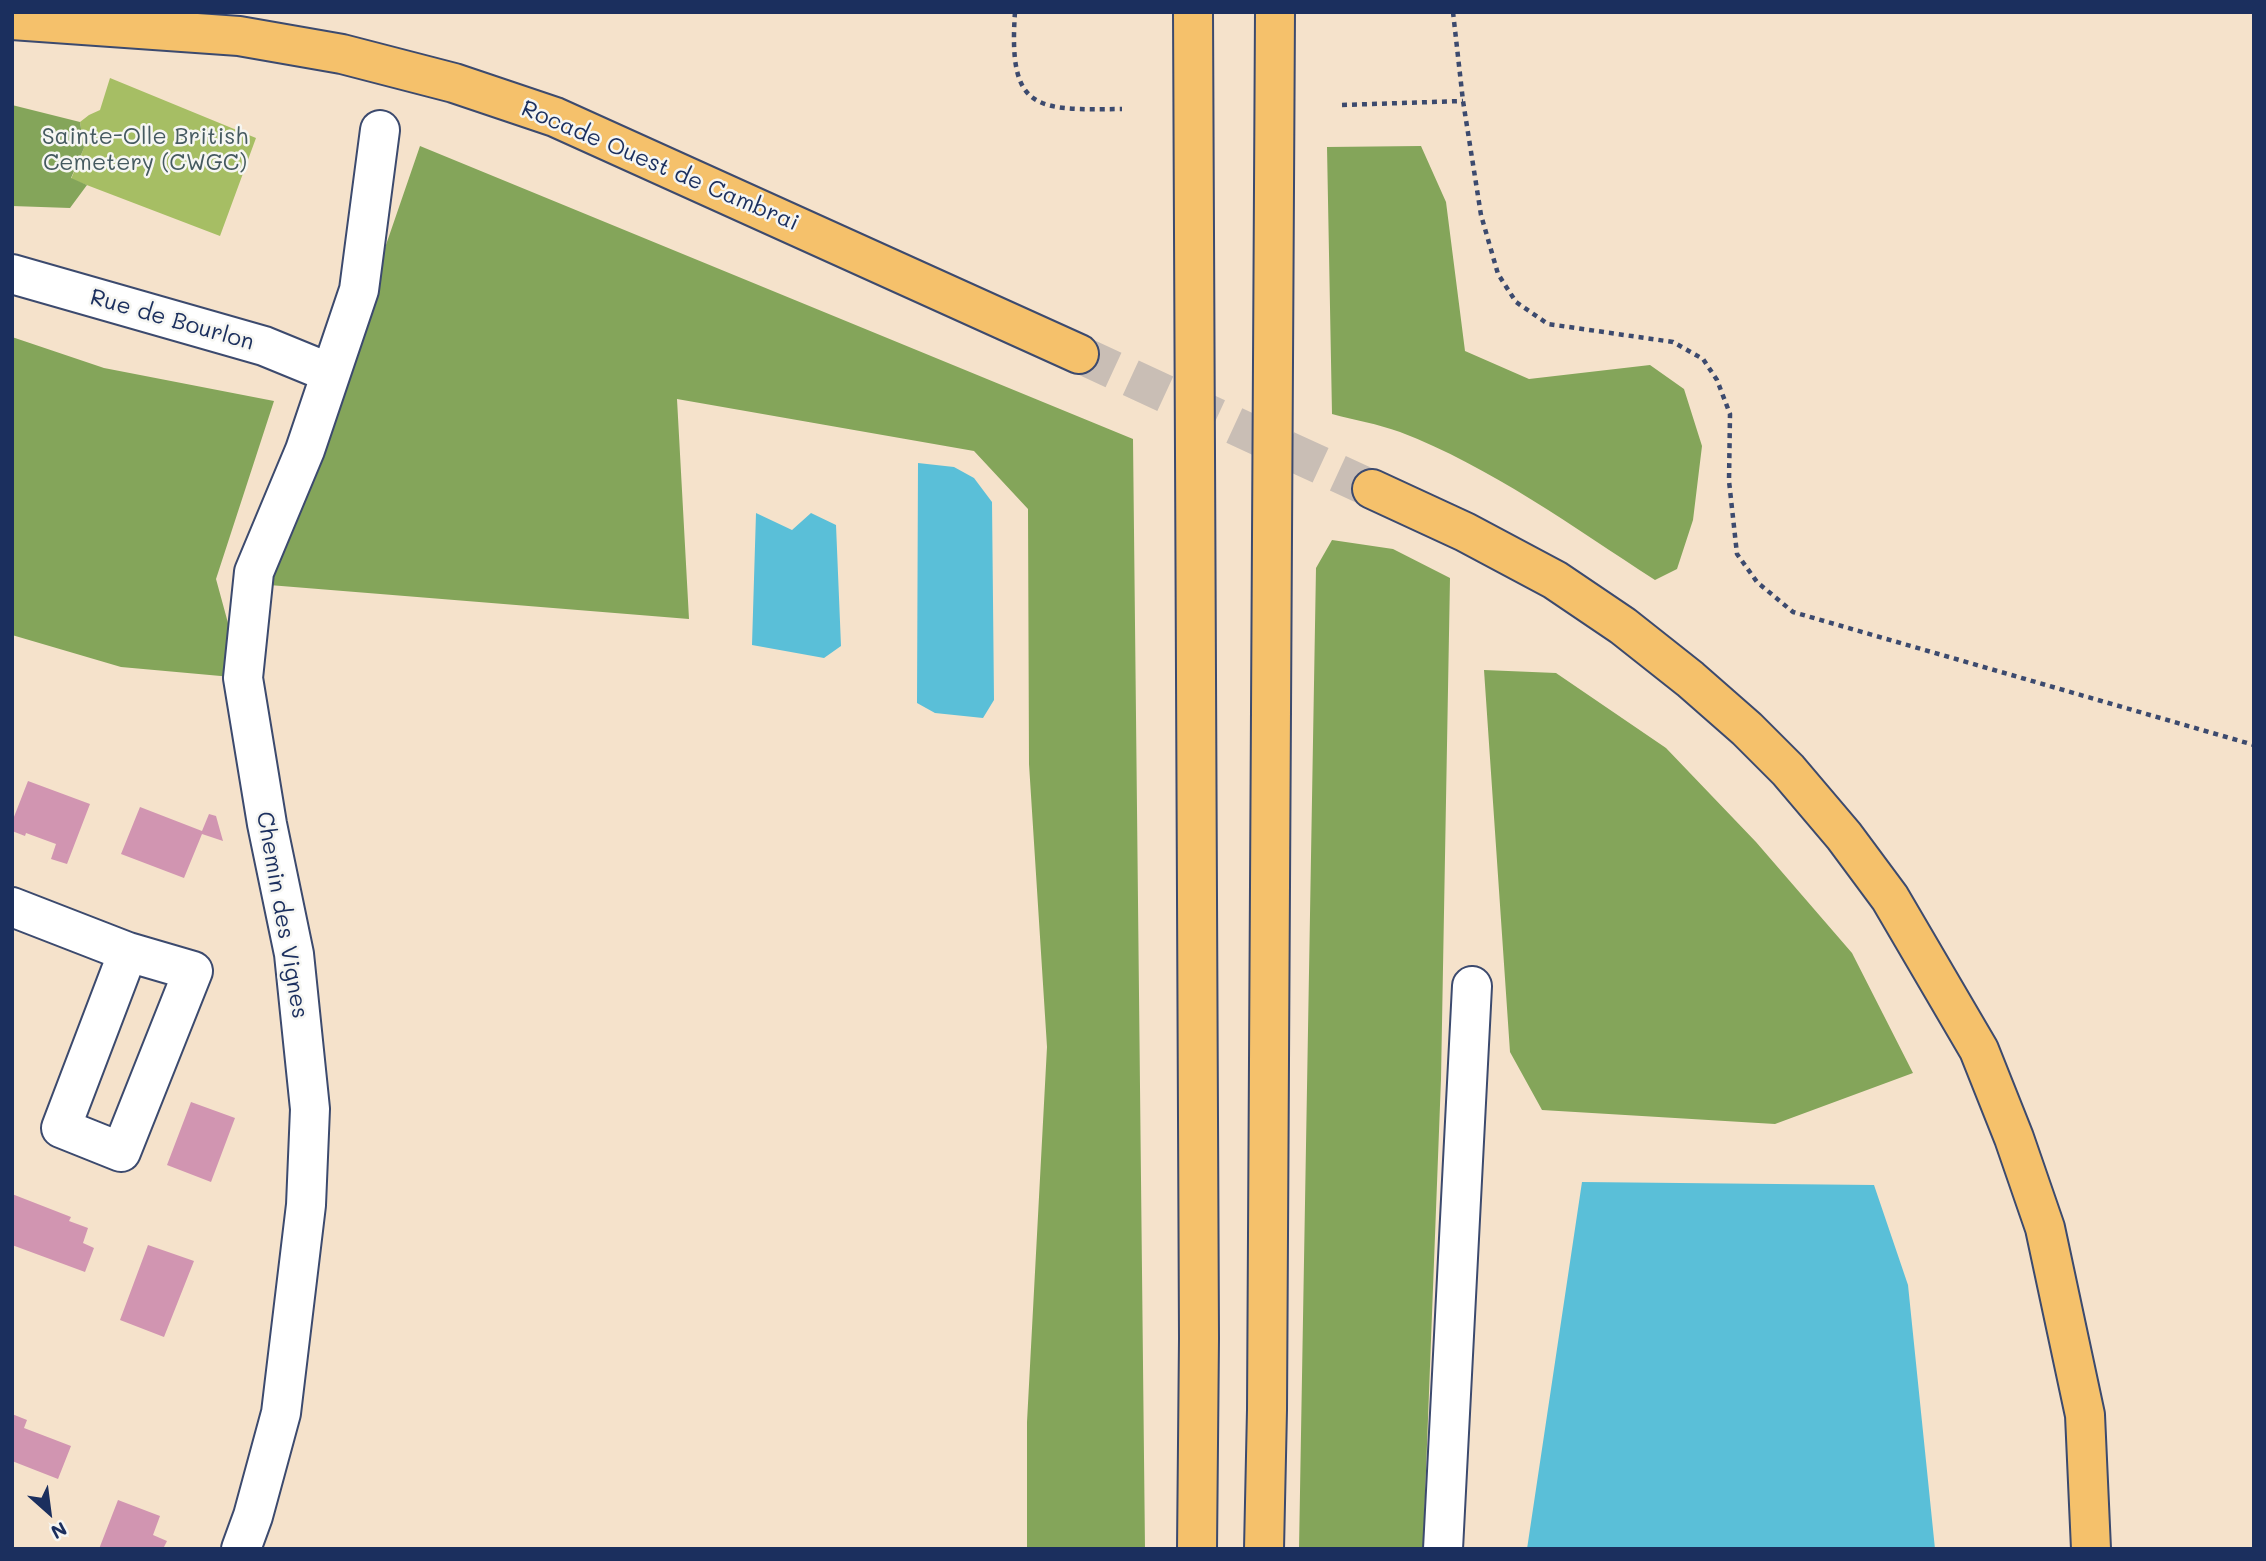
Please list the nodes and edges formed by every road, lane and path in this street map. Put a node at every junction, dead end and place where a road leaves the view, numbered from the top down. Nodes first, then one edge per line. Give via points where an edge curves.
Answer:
1 (1015, 12) edge
2 (1193, 12) edge
3 (1275, 12) edge
4 (1453, 12) edge
5 (12, 20) edge
6 (1463, 101) junction
7 (1342, 105) dead end
8 (1122, 109) dead end
9 (380, 130) dead end
10 (12, 274) edge
11 (1079, 354) tunnel mouth
12 (330, 373) junction
13 (1372, 489) tunnel mouth
14 (2254, 745) edge
15 (12, 907) edge
16 (128, 952) junction
17 (1472, 985) dead end
18 (241, 1549) edge
19 (1197, 1549) edge
20 (1264, 1549) edge
21 (1443, 1549) edge
22 (2091, 1549) edge

1 - 8 path via 1017,64 1028,96 1065,110
2 - 19 highway
3 - 20 highway
4 - 6 path
5 - 11 highway, Rocade Ouest de Cambrai via 239,36 342,54 454,83 555,117
6 - 7 path
6 - 14 path via 1481,215 1498,274 1516,302 1548,324 1673,342 1703,359 1730,414 1729,481 1737,554 1757,582 1793,612
9 - 12 street, Chemin des Vignes via 359,290
10 - 12 street, Rue de Bourlon via 264,346
12 - 18 street, Chemin des Vignes via 305,450 254,572 243,678 294,954 310,1109 306,1206 281,1413
13 - 22 highway via 1555,580 1623,626 1748,729 1844,836 1890,898 1979,1050 2045,1228 2085,1415
15 - 16 street
16 - 16 street via 61,1128 121,1152 193,971
17 - 21 street

